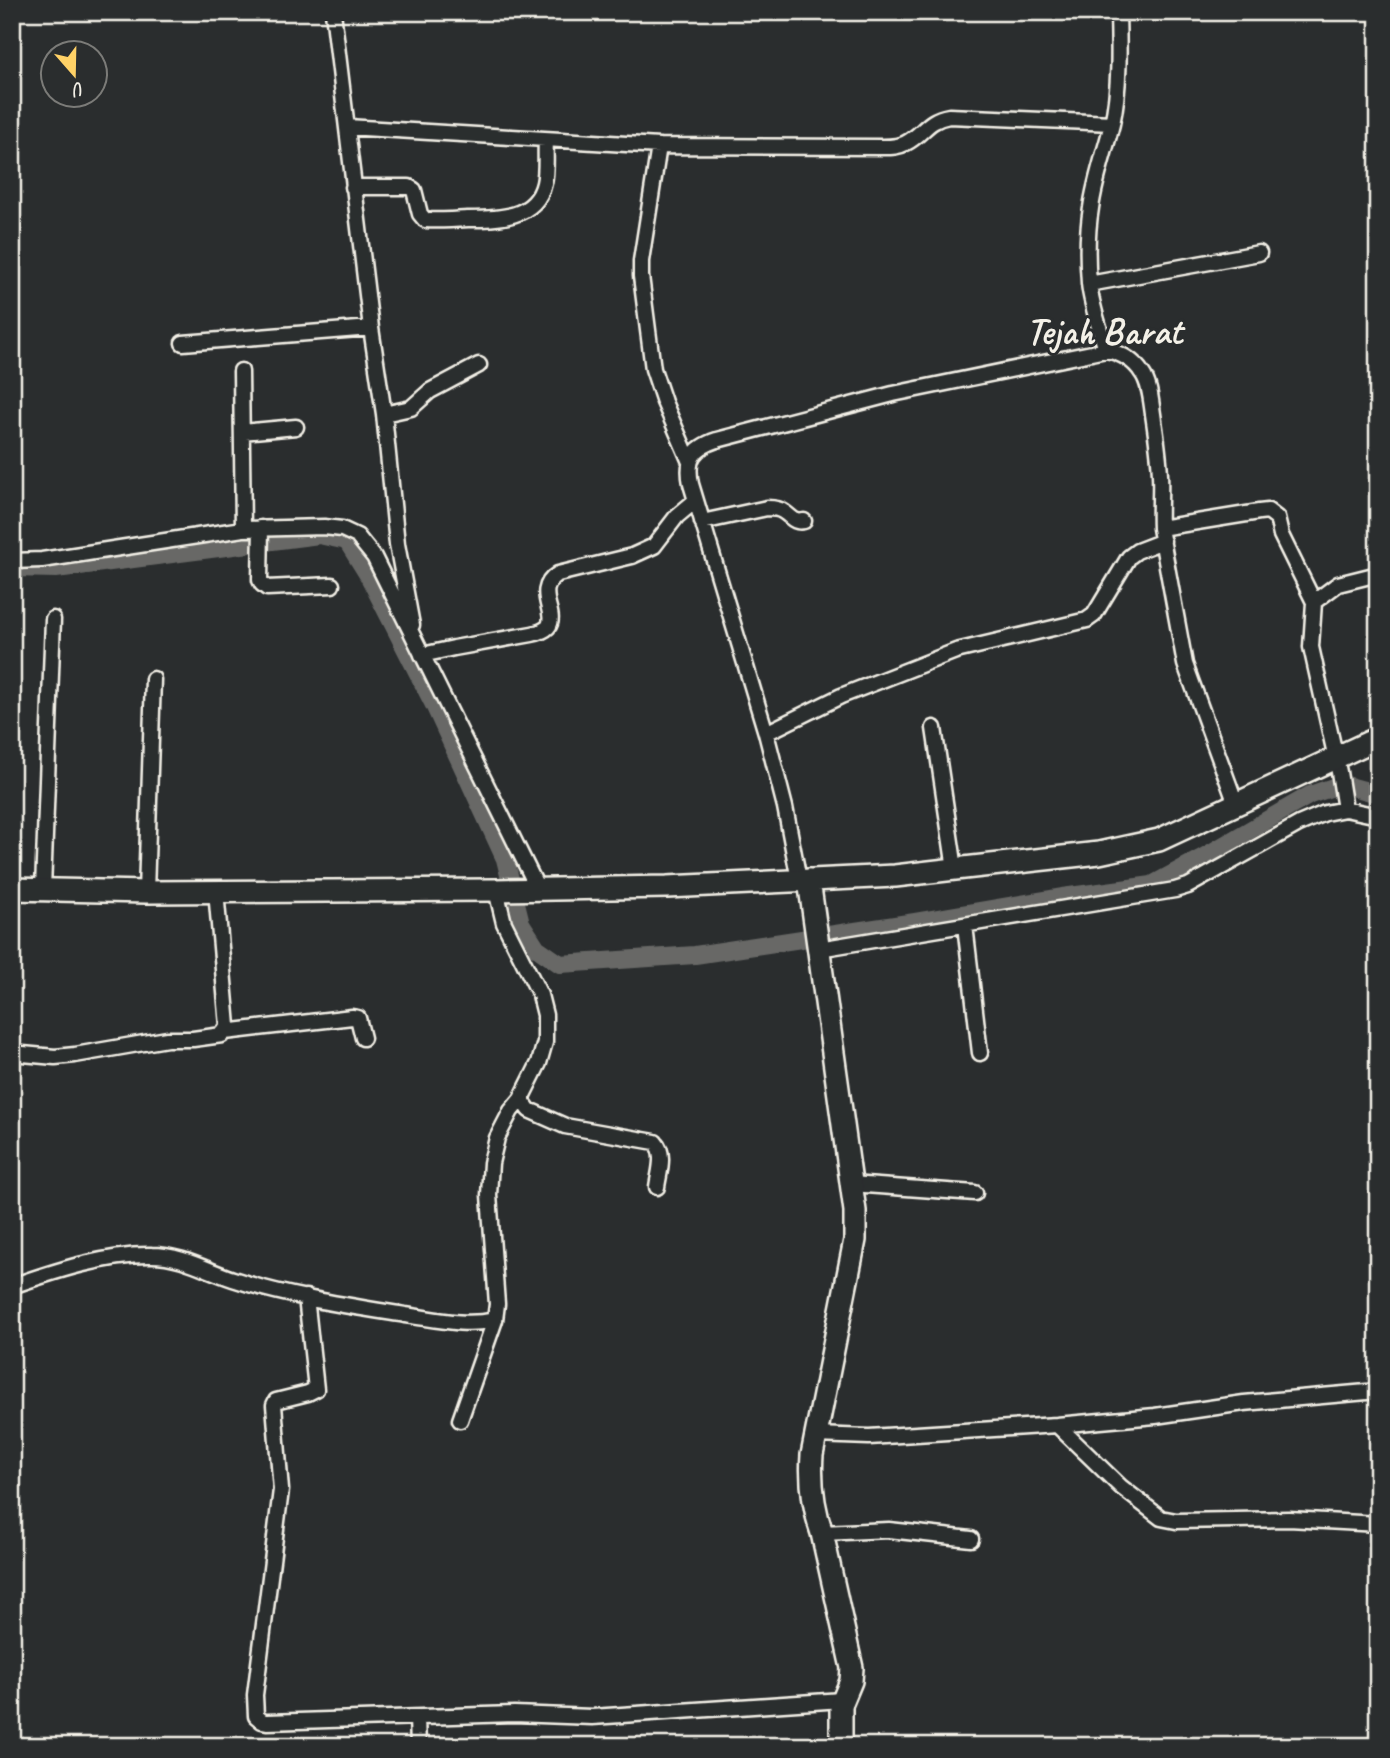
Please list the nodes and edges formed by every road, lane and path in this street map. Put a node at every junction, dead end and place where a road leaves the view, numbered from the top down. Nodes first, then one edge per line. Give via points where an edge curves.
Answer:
1 (333, 12) edge
2 (1118, 12) edge
3 (1112, 123) junction
4 (347, 127) junction
5 (546, 140) junction
6 (659, 146) junction
7 (354, 187) junction
8 (1259, 253) dead end
9 (1089, 284) junction
10 (371, 328) junction
11 (183, 343) dead end
12 (1106, 350) junction
13 (479, 365) dead end
14 (241, 371) dead end
15 (384, 414) junction
16 (296, 427) dead end
17 (242, 432) junction
18 (690, 462) junction
19 (695, 501) junction
20 (804, 520) dead end
21 (702, 522) junction
22 (243, 529) junction
23 (1162, 535) junction
24 (261, 537) junction
25 (397, 544) junction
26 (374, 557) junction
27 (12, 561) edge
28 (1378, 574) edge
29 (332, 585) dead end
30 (1314, 602) junction
31 (53, 619) dead end
32 (419, 649) junction
33 (153, 679) dead end
34 (934, 728) dead end
35 (766, 733) junction
36 (1378, 738) edge
37 (1337, 764) junction
38 (1344, 803) junction
39 (1236, 804) junction
40 (1378, 816) edge
41 (955, 869) junction
42 (804, 880) junction
43 (12, 889) edge
44 (533, 889) junction
45 (43, 890) junction
46 (500, 890) junction
47 (216, 891) junction
48 (146, 892) junction
49 (965, 925) junction
50 (817, 937) junction
51 (227, 1023) junction
52 (363, 1038) dead end
53 (12, 1053) edge
54 (980, 1053) dead end
55 (521, 1099) junction
56 (851, 1184) junction
57 (657, 1187) dead end
58 (975, 1193) dead end
59 (12, 1286) edge
60 (306, 1297) junction
61 (495, 1320) junction
62 (1378, 1391) edge
63 (460, 1420) dead end
64 (1058, 1425) junction
65 (816, 1435) junction
66 (1378, 1524) edge
67 (822, 1533) junction
68 (971, 1538) dead end
69 (842, 1700) junction
70 (417, 1718) junction
71 (418, 1746) edge
72 (841, 1746) edge

1 - 4 street
2 - 3 street
3 - 6 street via 949,116 926,125 896,147
3 - 9 street via 1090,208
4 - 5 street
4 - 7 street
5 - 6 street
5 - 7 street via 544,182 538,198 520,213 502,219 425,220 409,187
6 - 18 street via 641,276 653,369
7 - 10 street
8 - 9 street
9 - 12 street
10 - 11 street
10 - 15 street
12 - 18 street via 893,394 717,440 696,451
12 - 23 street via 1126,357 1147,383 1160,472
13 - 15 street via 430,391 411,408
14 - 17 street
15 - 25 street
16 - 17 street
17 - 22 street
18 - 19 street
19 - 21 street
19 - 32 street via 654,546 550,579 550,621 543,630 454,648
20 - 21 street via 797,522 784,512 767,508
21 - 35 street
22 - 24 street
22 - 27 street
23 - 30 street via 1268,511 1277,517 1281,535
23 - 35 street via 1129,557 1087,620 956,651 846,694
23 - 39 street via 1185,664
24 - 26 street via 324,527 342,529 357,536
24 - 29 street via 260,580 267,588
25 - 26 street
25 - 32 street
26 - 32 street
28 - 30 street via 1338,584
30 - 37 street via 1311,647
31 - 45 street
32 - 44 street
33 - 48 street
34 - 41 street
35 - 42 street
36 - 37 main road
37 - 38 street
37 - 39 main road
38 - 40 street
38 - 49 street via 1188,886
39 - 41 main road via 1159,840 1099,853
41 - 42 main road
42 - 44 main road
42 - 50 main road
43 - 45 main road
44 - 46 main road
45 - 48 main road
46 - 47 main road
46 - 55 street via 504,922 545,1015 545,1042
47 - 48 main road
47 - 51 street
49 - 50 street
49 - 54 street
50 - 56 main road
51 - 52 street via 352,1017 358,1018
51 - 53 street via 222,1035 211,1038 167,1039 55,1057
55 - 57 street via 529,1110 565,1126 655,1142 661,1158
55 - 61 street via 497,1139 491,1163
56 - 58 street
56 - 65 main road via 855,1240
59 - 60 street via 73,1266 151,1255 187,1261 231,1279
60 - 61 street via 466,1324
60 - 70 street via 316,1388 274,1405 281,1490 256,1716 267,1723
61 - 63 street
62 - 64 street
64 - 65 street via 869,1437
64 - 66 street via 1121,1487 1161,1518
65 - 67 main road via 810,1481
67 - 68 street via 890,1530
67 - 69 main road via 852,1668
69 - 70 street via 592,1717
69 - 72 main road
70 - 71 street

